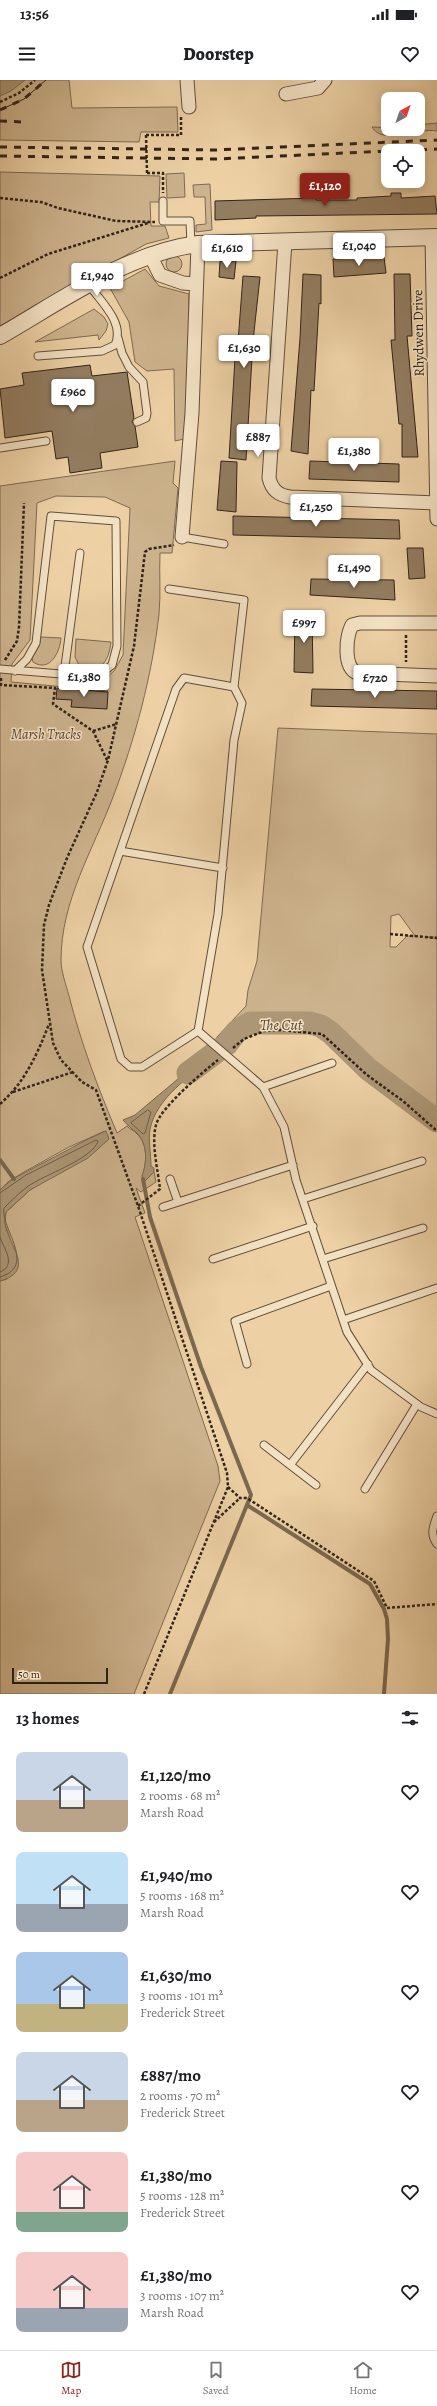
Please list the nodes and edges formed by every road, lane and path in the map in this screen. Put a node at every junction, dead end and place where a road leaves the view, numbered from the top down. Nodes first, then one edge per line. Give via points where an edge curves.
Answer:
1 (35, 80) edge
2 (187, 80) edge
3 (325, 80) edge
4 (286, 94) dead end
5 (0, 102) edge
6 (189, 107) joint
7 (0, 198) edge
8 (163, 198) joint
9 (434, 237) edge
10 (285, 242) junction
11 (194, 244) junction
12 (150, 255) junction
13 (0, 278) edge
14 (196, 284) junction
15 (90, 285) junction
16 (0, 336) edge
17 (118, 338) junction
18 (38, 356) dead end
19 (137, 422) dead end
20 (436, 429) edge
21 (46, 441) dead end
22 (0, 448) edge
23 (24, 503) dead end
24 (436, 503) edge
25 (437, 519) edge
26 (182, 537) junction
27 (224, 544) dead end
28 (80, 553) dead end
29 (169, 589) dead end
30 (406, 623) junction
31 (437, 623) edge
32 (5, 669) edge
33 (64, 674) junction
34 (406, 675) junction
35 (437, 676) edge
36 (234, 687) junction
37 (117, 724) junction
38 (93, 732) junction
39 (108, 760) junction
40 (120, 851) junction
41 (222, 868) junction
42 (390, 934) dead end
43 (437, 938) edge
44 (49, 1024) junction
45 (198, 1031) junction
46 (332, 1063) dead end
47 (73, 1072) junction
48 (263, 1087) junction
49 (12, 1093) junction
50 (0, 1104) edge
51 (422, 1161) dead end
52 (293, 1165) junction
53 (170, 1179) dead end
54 (160, 1190) dead end
55 (303, 1199) junction
56 (178, 1202) junction
57 (138, 1206) junction
58 (162, 1207) dead end
59 (313, 1226) junction
60 (423, 1228) dead end
61 (212, 1259) dead end
62 (323, 1259) junction
63 (331, 1286) junction
64 (437, 1288) edge
65 (343, 1320) junction
66 (247, 1364) dead end
67 (368, 1364) junction
68 (417, 1404) junction
69 (437, 1414) edge
70 (264, 1445) dead end
71 (290, 1466) junction
72 (316, 1485) dead end
73 (228, 1487) junction
74 (365, 1489) dead end
75 (240, 1498) junction
76 (437, 1516) edge
77 (212, 1524) junction
78 (437, 1544) edge
79 (437, 1604) edge
80 (144, 1694) edge

1 - 5 path via 19,93
2 - 6 street
3 - 4 street via 318,88
6 - 8 path, bridge via 180,108 181,135 146,135 147,173 163,173
7 - 13 path via 42,202 116,221 150,222 48,254
8 - 11 lane via 163,221 190,221
9 - 10 street
9 - 20 street, Rhydwen Drive
10 - 11 street
10 - 24 street via 269,478 273,487 282,496 290,497
11 - 12 street
11 - 14 street
12 - 14 street via 160,275 183,284
12 - 15 street
14 - 26 street via 192,413
15 - 16 street
15 - 17 lane via 116,322
17 - 18 lane via 110,349 102,351
17 - 19 lane via 129,367 143,382 147,413 146,418
20 - 24 street, Rhydwen Drive
21 - 22 lane
23 - 32 path via 17,641
24 - 25 street, Rhydwen Drive
26 - 27 lane
26 - 37 path via 173,545 149,548 145,552 134,646
28 - 33 lane
29 - 36 lane via 244,600
30 - 31 street
30 - 34 path
30 - 34 street via 352,625 349,632 348,665 357,673
32 - 33 lane
32 - 33 lane via 28,659 36,643 51,516 116,521 117,646 112,665 97,676
32 - 38 path via 1,685 55,688 53,704
34 - 35 street
36 - 40 lane via 184,678 176,689
36 - 41 lane via 242,702 234,740
37 - 38 path
37 - 39 path
38 - 39 path
39 - 44 path via 97,792 66,858 44,925 42,970
40 - 41 lane
40 - 45 lane via 87,947 121,1059 130,1067 142,1067
41 - 45 lane via 218,914
42 - 43 path
44 - 47 path via 53,1043 61,1060
44 - 49 path via 29,1069
45 - 48 lane
46 - 48 lane
47 - 49 path
47 - 57 path via 82,1082 96,1090
48 - 52 lane via 284,1127
49 - 50 path
51 - 55 lane
52 - 55 lane
52 - 56 lane
53 - 56 lane
54 - 57 path
55 - 59 lane
56 - 58 lane
57 - 73 path via 227,1474
59 - 61 lane
59 - 62 lane
60 - 62 lane
62 - 63 lane
63 - 65 lane
63 - 66 lane via 234,1320
64 - 65 lane
65 - 67 lane via 347,1332
67 - 68 lane via 371,1370
67 - 71 lane
68 - 69 lane
68 - 74 lane
70 - 71 lane
71 - 72 lane
73 - 75 path
73 - 77 path
75 - 77 path
75 - 79 path via 247,1498 374,1580 387,1608
76 - 78 lane via 432,1529
77 - 80 path

